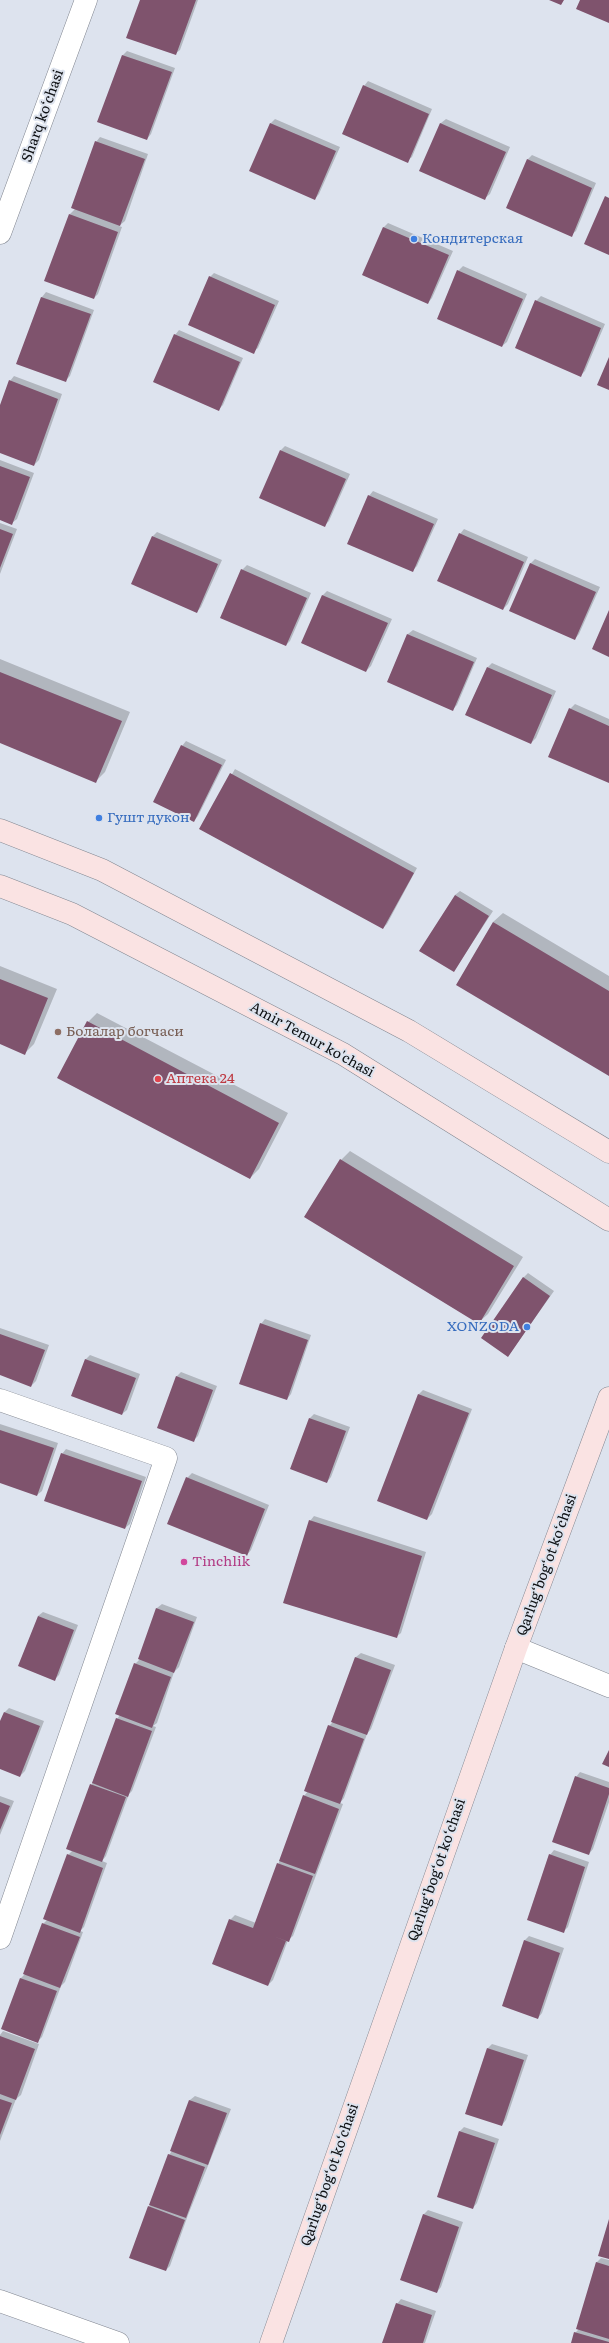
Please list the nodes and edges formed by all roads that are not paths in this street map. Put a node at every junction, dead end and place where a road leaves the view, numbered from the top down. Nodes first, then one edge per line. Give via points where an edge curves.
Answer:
1 (86, 0) edge
2 (0, 233) edge
3 (0, 830) edge
4 (0, 886) edge
5 (609, 1152) edge
6 (609, 1220) edge
7 (609, 1398) edge
8 (0, 1400) edge
9 (516, 1648) junction
10 (609, 1686) edge
11 (0, 1938) edge
12 (0, 2301) edge
13 (118, 2343) edge
14 (271, 2343) edge

1 - 2 street, Sharq ko‘chasi
3 - 5 main road via 102,870 409,1031
4 - 6 main road, Amir Temur ko'chasi via 72,914 343,1054
7 - 9 main road, Qarlug‘bog‘ot ko‘chasi
8 - 11 street via 166,1458
9 - 10 street
9 - 14 main road, Qarlug‘bog‘ot ko‘chasi
12 - 13 street

